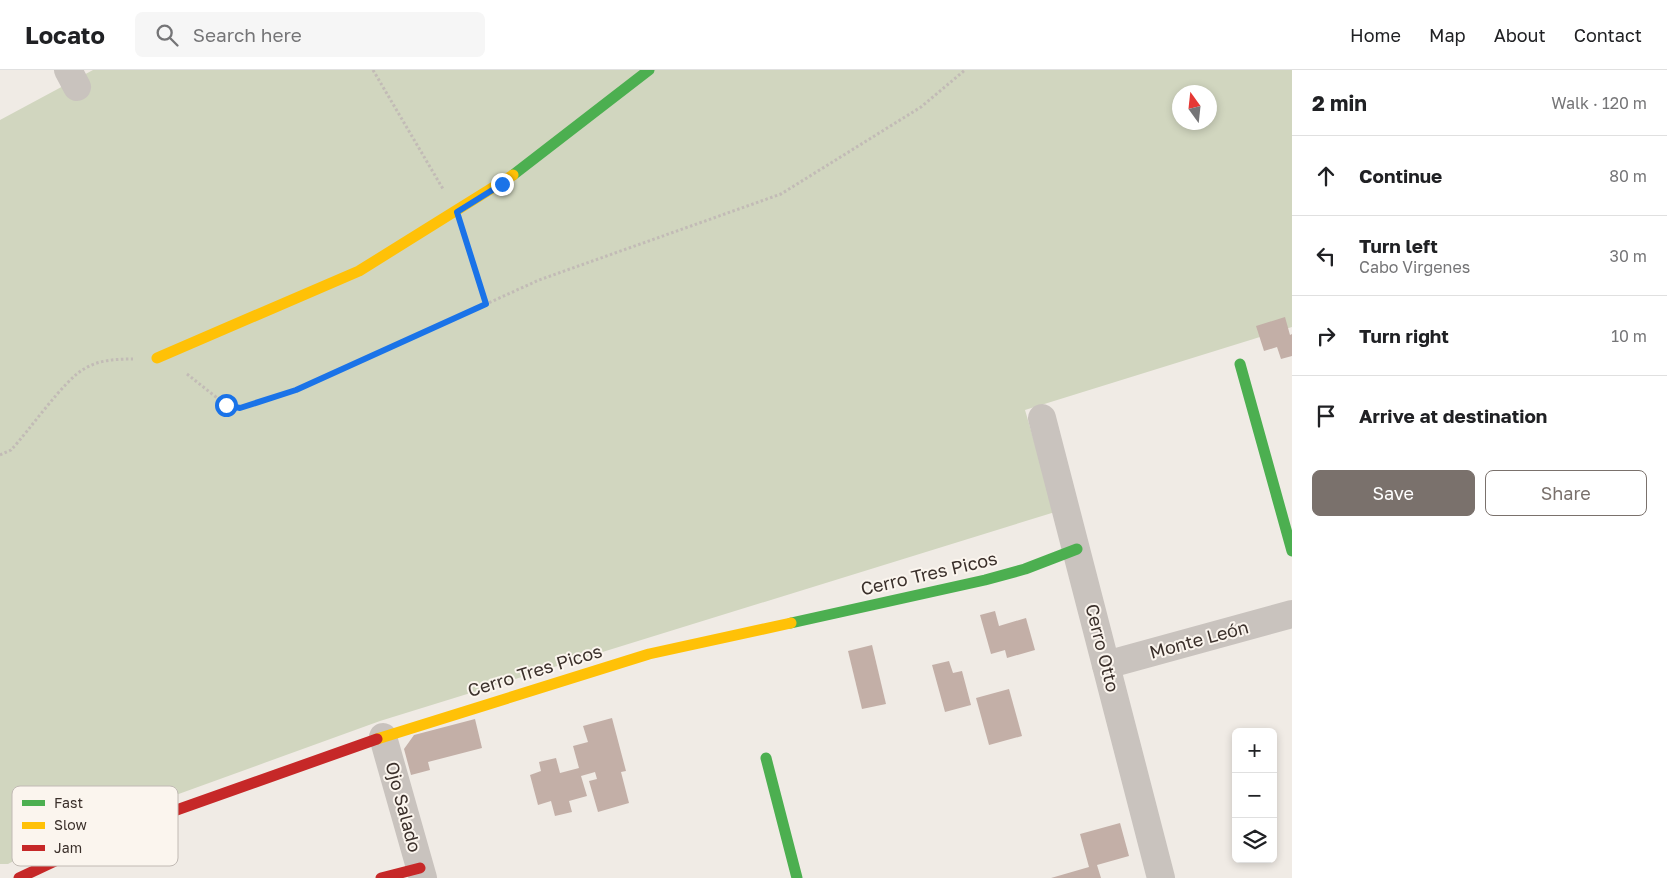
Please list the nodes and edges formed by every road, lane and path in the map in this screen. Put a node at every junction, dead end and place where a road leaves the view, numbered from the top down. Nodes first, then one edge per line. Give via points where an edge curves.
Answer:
1 (373, 70) edge
2 (649, 70) edge
3 (964, 70) edge
4 (457, 212) junction
5 (486, 304) junction
6 (157, 358) junction
7 (1240, 364) dead end
8 (1042, 418) dead end
9 (0, 455) edge
10 (1077, 549) junction
11 (1292, 551) edge
12 (1292, 614) edge
13 (1106, 665) junction
14 (384, 737) junction
15 (766, 758) dead end
16 (178, 810) edge
17 (44, 866) edge
18 (421, 873) edge
19 (19, 878) edge
20 (381, 878) edge
21 (796, 878) edge
22 (1161, 878) edge

1 - 4 path
2 - 4 street via 502,184
3 - 5 path via 921,107 781,194 539,280
4 - 5 path
4 - 6 street via 359,271
5 - 6 path via 296,390 240,408 226,405 190,376
6 - 9 path via 108,360 83,369 11,450
7 - 11 street
8 - 10 street, Cerro Otto
10 - 13 street, Cerro Otto
10 - 14 street, Cerro Tres Picos via 1026,569 985,580 649,654
12 - 13 street, Monte León
13 - 22 street, Cerro Otto
14 - 16 street, Cerro Tres Picos
14 - 18 street, Ojo Salado
15 - 21 street
17 - 19 street, Cerro Tres Picos
18 - 20 street

